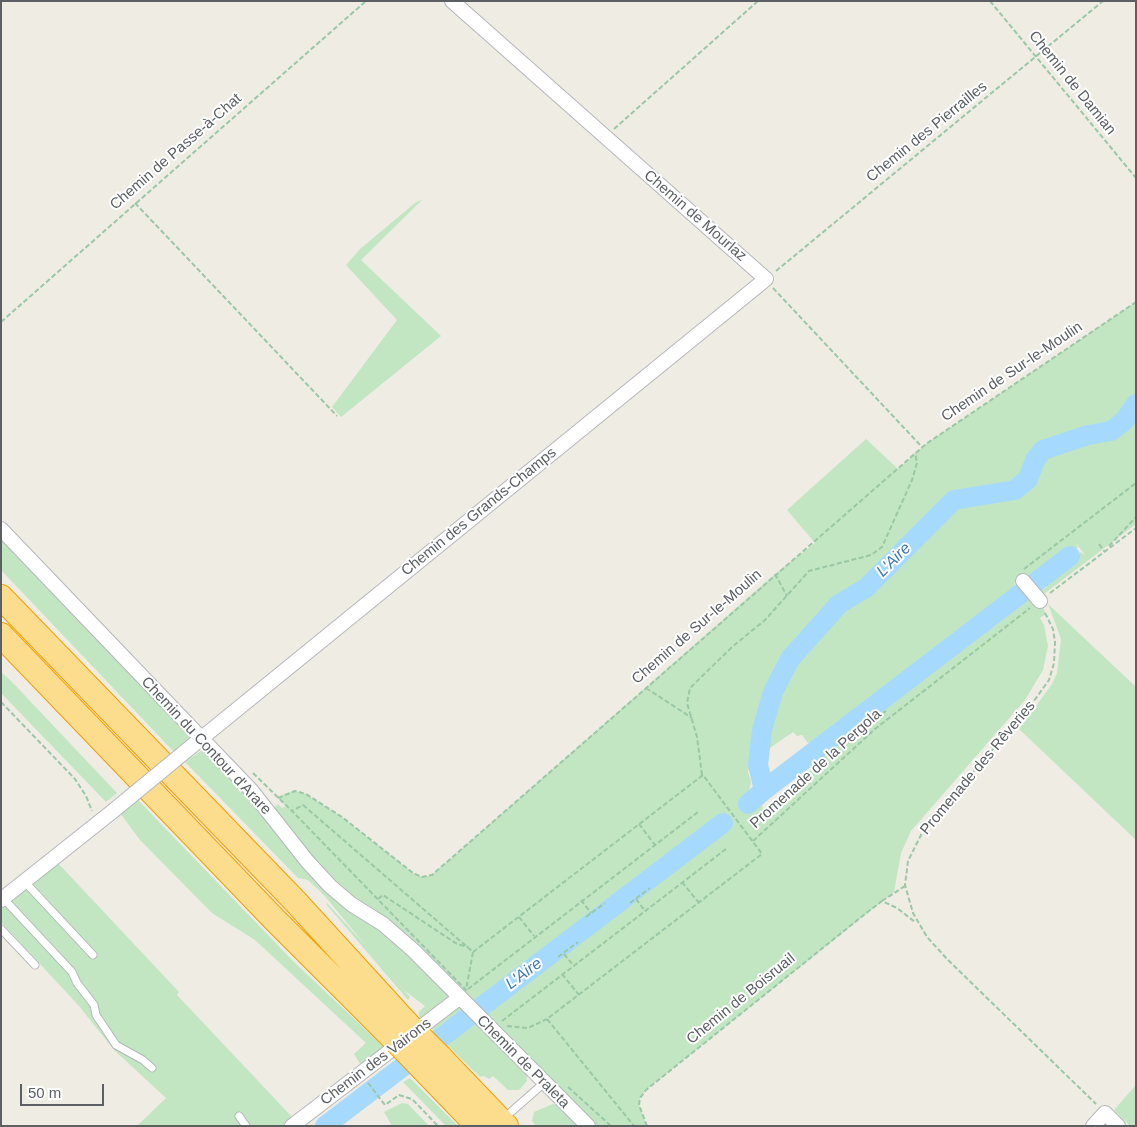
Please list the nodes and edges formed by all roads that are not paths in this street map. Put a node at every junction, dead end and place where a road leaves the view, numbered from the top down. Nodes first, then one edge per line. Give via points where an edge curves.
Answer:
1 (452, 1) edge
2 (766, 279) joint
3 (1, 529) edge
4 (1023, 581) road end
5 (1, 597) edge
6 (1037, 598) road end
7 (1, 635) edge
8 (197, 742) junction
9 (24, 881) junction
10 (2, 899) edge
11 (1, 929) edge
12 (93, 956) dead end
13 (35, 965) dead end
14 (463, 997) junction
15 (404, 1035) junction
16 (152, 1068) dead end
17 (544, 1083) junction
18 (239, 1116) dead end
19 (495, 1124) edge
20 (246, 1126) edge
21 (292, 1126) edge
22 (588, 1126) edge
23 (1093, 1126) edge
24 (1118, 1126) edge

1 - 2 street, Chemin de Mourlaz
2 - 8 street, Chemin des Grands-Champs
3 - 8 street, Chemin du Contour d'Arare
4 - 6 street
5 - 15 highway via 295,901
7 - 15 highway via 267,912
8 - 9 street, Chemin des Grands-Champs, bridge
8 - 14 street, Chemin du Contour d'Arare via 251,790 330,886 399,936
9 - 10 street
9 - 12 lane
10 - 16 lane via 72,972 116,1045
11 - 13 lane
14 - 17 street, Chemin de Praleta via 482,1022
14 - 21 street, Chemin des Vairons
15 - 19 highway, bridge
17 - 19 lane
17 - 22 street, Chemin de Praleta
18 - 20 lane
23 - 24 street via 1105,1113

